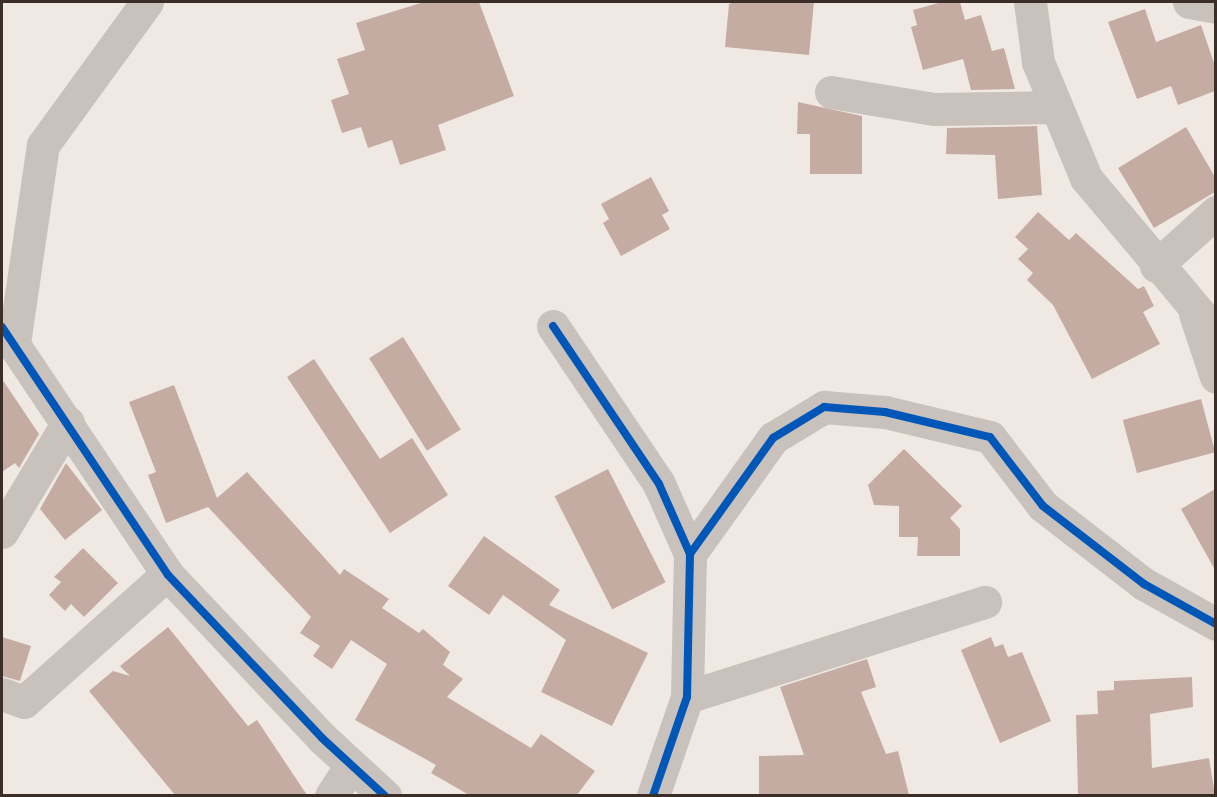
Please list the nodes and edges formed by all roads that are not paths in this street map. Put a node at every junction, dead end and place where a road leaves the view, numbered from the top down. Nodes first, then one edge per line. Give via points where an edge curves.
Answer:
1 (147, 2) edge
2 (1030, 2) edge
3 (1189, 2) edge
4 (1215, 7) edge
5 (831, 92) dead end
6 (1056, 108) junction
7 (1215, 212) edge
8 (1156, 266) junction
9 (1205, 323) edge
10 (553, 326) dead end
11 (8, 335) edge
12 (1215, 377) edge
13 (68, 422) junction
14 (2, 532) edge
15 (690, 554) junction
16 (168, 574) junction
17 (985, 602) dead end
18 (1215, 624) edge
19 (2, 694) edge
20 (687, 697) junction
21 (351, 765) junction
22 (331, 795) edge
23 (384, 795) edge
24 (653, 795) edge

1 - 11 street via 43,145
2 - 6 street via 1038,62
3 - 4 street
5 - 6 street via 934,109
6 - 8 street via 1086,178
7 - 8 street
8 - 9 street
9 - 12 street
10 - 15 street via 659,484
11 - 13 street
13 - 14 street
13 - 16 street
15 - 18 street via 773,438 824,407 885,412 990,437 1043,506 1144,584
15 - 20 street
16 - 19 street via 24,702
16 - 21 street
17 - 20 street
20 - 24 street
21 - 22 street
21 - 23 street

